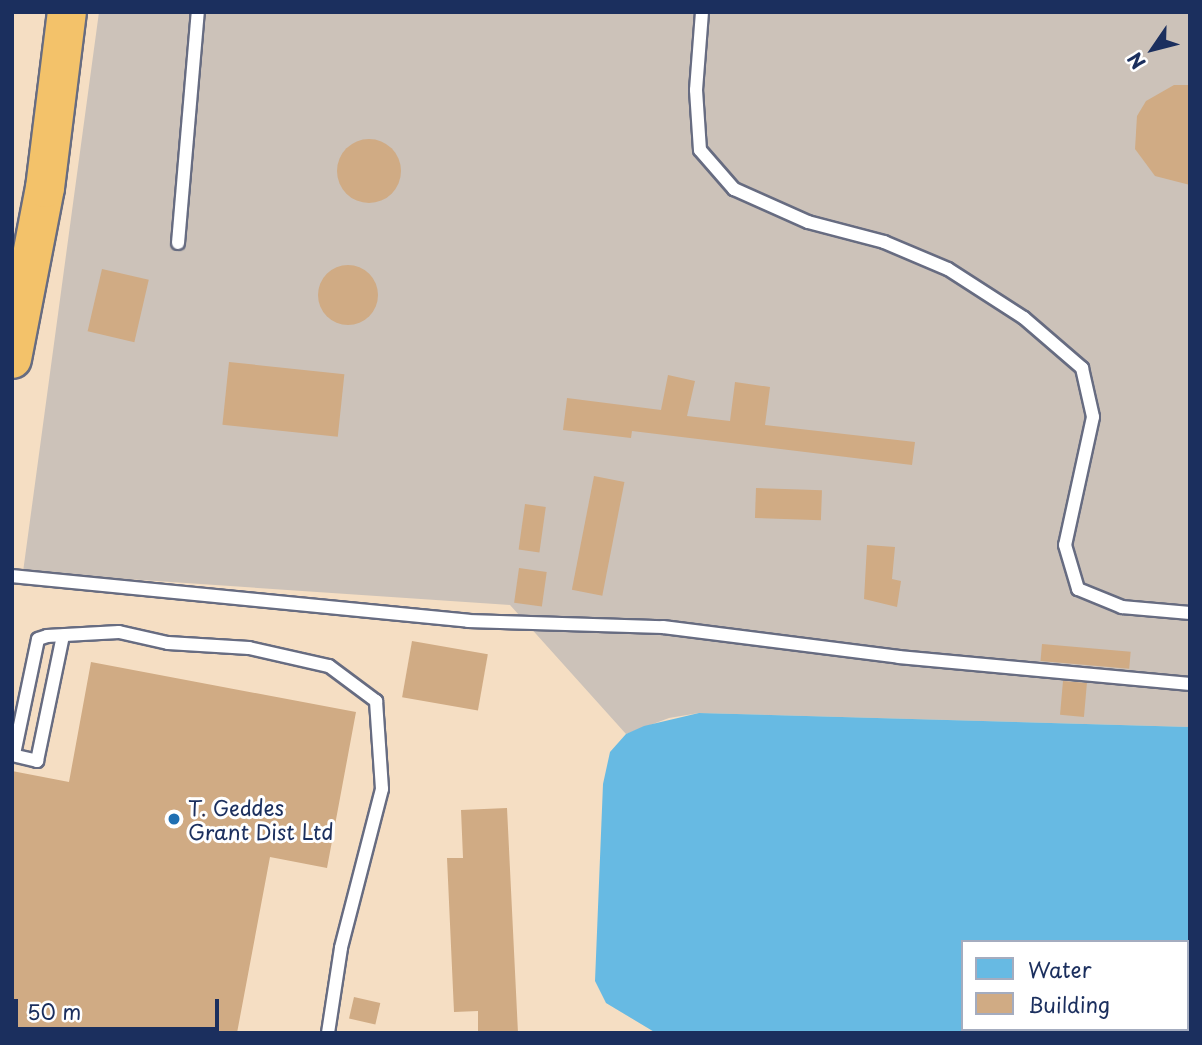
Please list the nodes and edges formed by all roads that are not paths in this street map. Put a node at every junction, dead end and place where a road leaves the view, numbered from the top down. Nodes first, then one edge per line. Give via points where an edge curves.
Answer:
1 (67, 12) edge
2 (198, 12) edge
3 (702, 12) edge
4 (178, 243) dead end
5 (12, 359) edge
6 (12, 576) edge
7 (1190, 613) edge
8 (63, 636) junction
9 (1190, 684) edge
10 (13, 755) edge
11 (328, 1033) edge

1 - 5 highway via 45,188
2 - 4 lane
3 - 7 lane via 696,90 701,149 733,189 808,222 884,242 948,269 1024,318 1082,368 1093,417 1065,545 1078,589 1122,607
6 - 9 lane via 468,621 663,627 899,657
8 - 10 lane via 38,639
8 - 10 lane via 37,761
8 - 11 lane via 119,632 169,643 248,648 329,666 376,701 382,789 341,948

